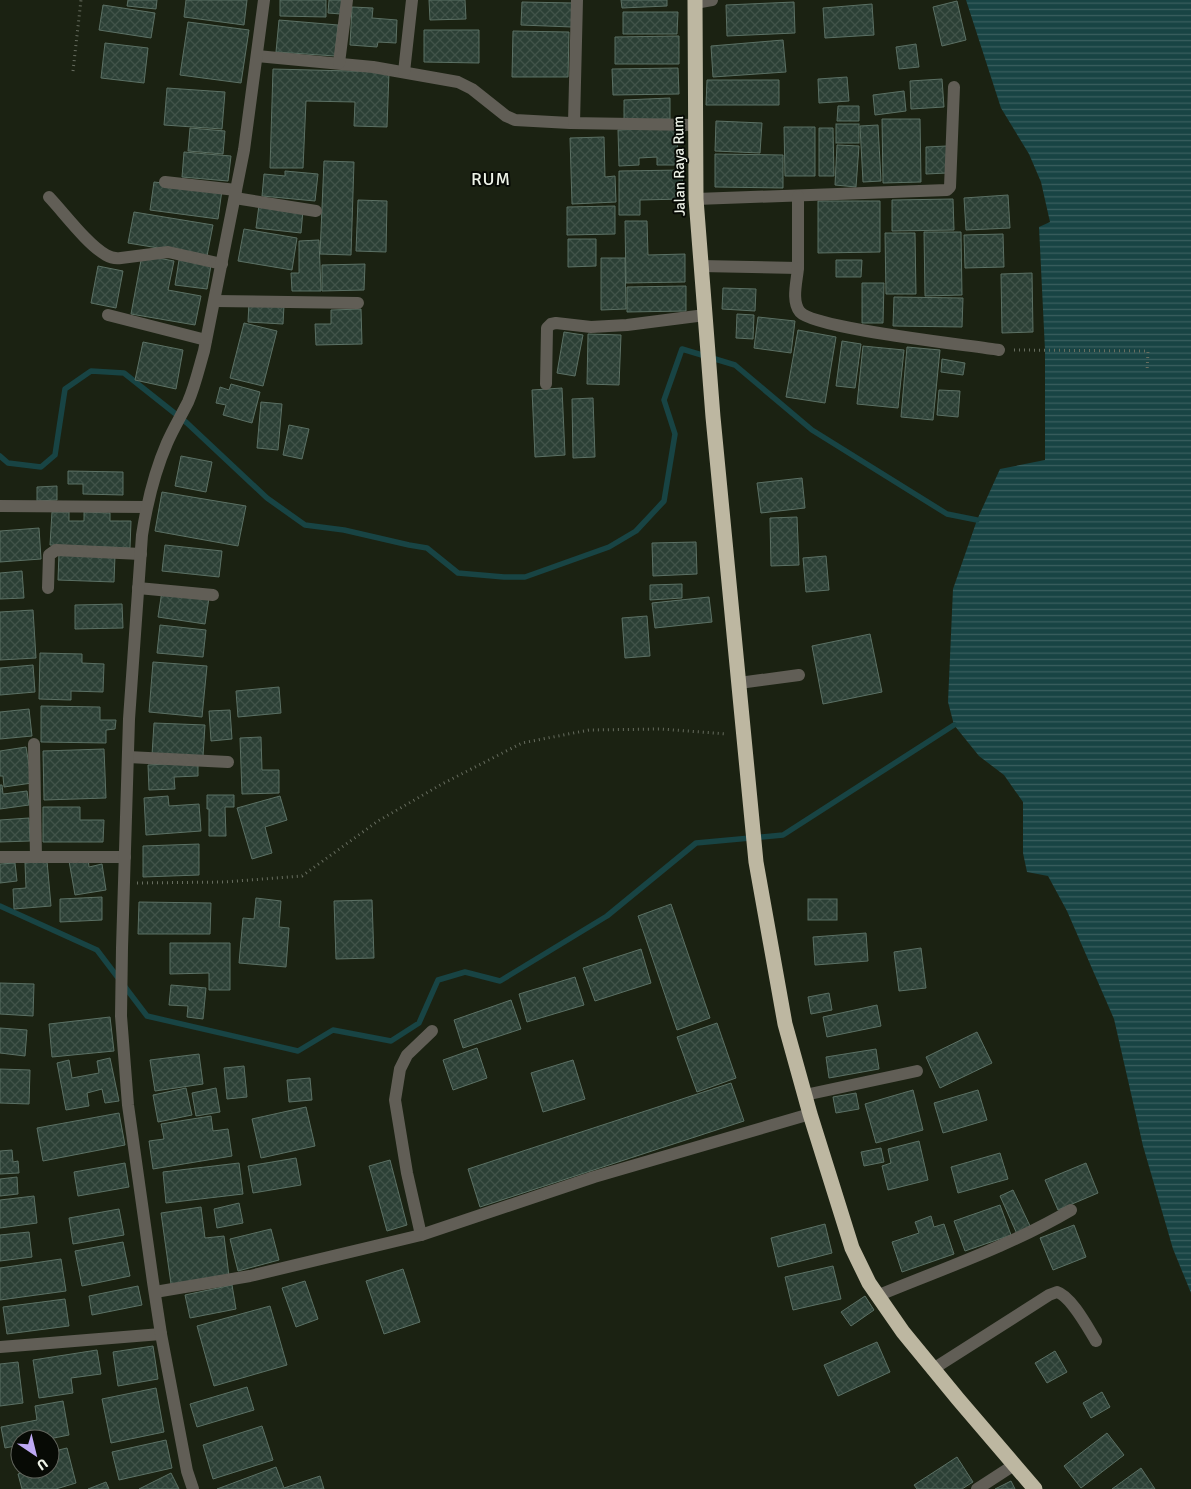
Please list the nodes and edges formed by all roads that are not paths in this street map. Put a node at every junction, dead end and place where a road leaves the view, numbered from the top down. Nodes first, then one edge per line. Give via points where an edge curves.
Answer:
1 (264, 0) edge
2 (347, 0) edge
3 (412, 0) edge
4 (577, 0) edge
5 (712, 0) edge
6 (695, 1) edge
7 (257, 56) junction
8 (339, 63) junction
9 (404, 72) junction
10 (954, 87) dead end
11 (574, 123) junction
12 (696, 125) junction
13 (165, 182) dead end
14 (236, 194) junction
15 (798, 196) junction
16 (49, 197) dead end
17 (696, 199) junction
18 (316, 211) dead end
19 (222, 264) junction
20 (700, 266) junction
21 (798, 268) junction
22 (214, 300) junction
23 (358, 303) dead end
24 (705, 315) junction
25 (108, 316) dead end
26 (206, 340) junction
27 (1000, 350) road end
28 (546, 384) dead end
29 (0, 506) edge
30 (146, 507) junction
31 (141, 554) junction
32 (48, 588) dead end
33 (138, 588) junction
34 (213, 595) dead end
35 (799, 675) dead end
36 (739, 683) junction
37 (34, 744) dead end
38 (128, 758) junction
39 (228, 762) dead end
40 (0, 857) edge
41 (36, 857) junction
42 (126, 857) junction
43 (432, 1031) dead end
44 (917, 1071) dead end
45 (805, 1096) junction
46 (810, 1114) junction
47 (1071, 1210) dead end
48 (421, 1235) junction
49 (154, 1292) junction
50 (876, 1296) junction
51 (161, 1334) junction
52 (1096, 1341) dead end
53 (0, 1347) edge
54 (933, 1369) junction
55 (1014, 1465) junction
56 (193, 1489) edge
57 (977, 1489) edge
58 (1035, 1489) edge

1 - 7 street
2 - 8 street
3 - 9 street
4 - 11 street
5 - 6 street
6 - 12 highway, Jalan Raya Rum
7 - 8 street
7 - 14 street
8 - 9 street
9 - 11 street via 458,82 515,120
10 - 15 street via 950,187 947,190
11 - 12 street
12 - 17 highway, Jalan Raya Rum
13 - 14 street
14 - 18 street
14 - 19 street
15 - 17 street
15 - 21 street
16 - 19 street via 96,248 114,259 168,252
17 - 20 highway, Jalan Raya Rum
19 - 22 street
20 - 21 street
20 - 24 highway, Jalan Raya Rum
21 - 27 street via 796,302 805,316 863,330
22 - 23 street
22 - 26 street
24 - 28 street via 627,325 551,324 547,328
24 - 36 highway, Jalan Raya Rum
25 - 26 street
26 - 30 street via 196,379 159,464
29 - 30 street
30 - 31 street
31 - 32 street via 56,550 50,555
31 - 33 street
33 - 34 street
33 - 38 street
35 - 36 street
36 - 45 highway, Jalan Raya Rum via 756,862 778,992
37 - 41 street
38 - 39 street
38 - 42 street
40 - 41 street
41 - 42 street
42 - 49 street via 121,1016 128,1105
43 - 48 street via 407,1055 400,1070 395,1100
44 - 45 street
45 - 46 highway, Jalan Raya Rum
46 - 48 street via 594,1177
46 - 50 highway, Jalan Raya Rum via 852,1248
47 - 50 street via 988,1251
48 - 49 street via 250,1276
49 - 51 street
50 - 54 highway, Jalan Raya Rum
51 - 53 street
51 - 56 street
52 - 54 street via 1064,1295 1057,1292
54 - 55 highway, Jalan Raya Rum
55 - 57 street
55 - 58 highway, Jalan Raya Rum

